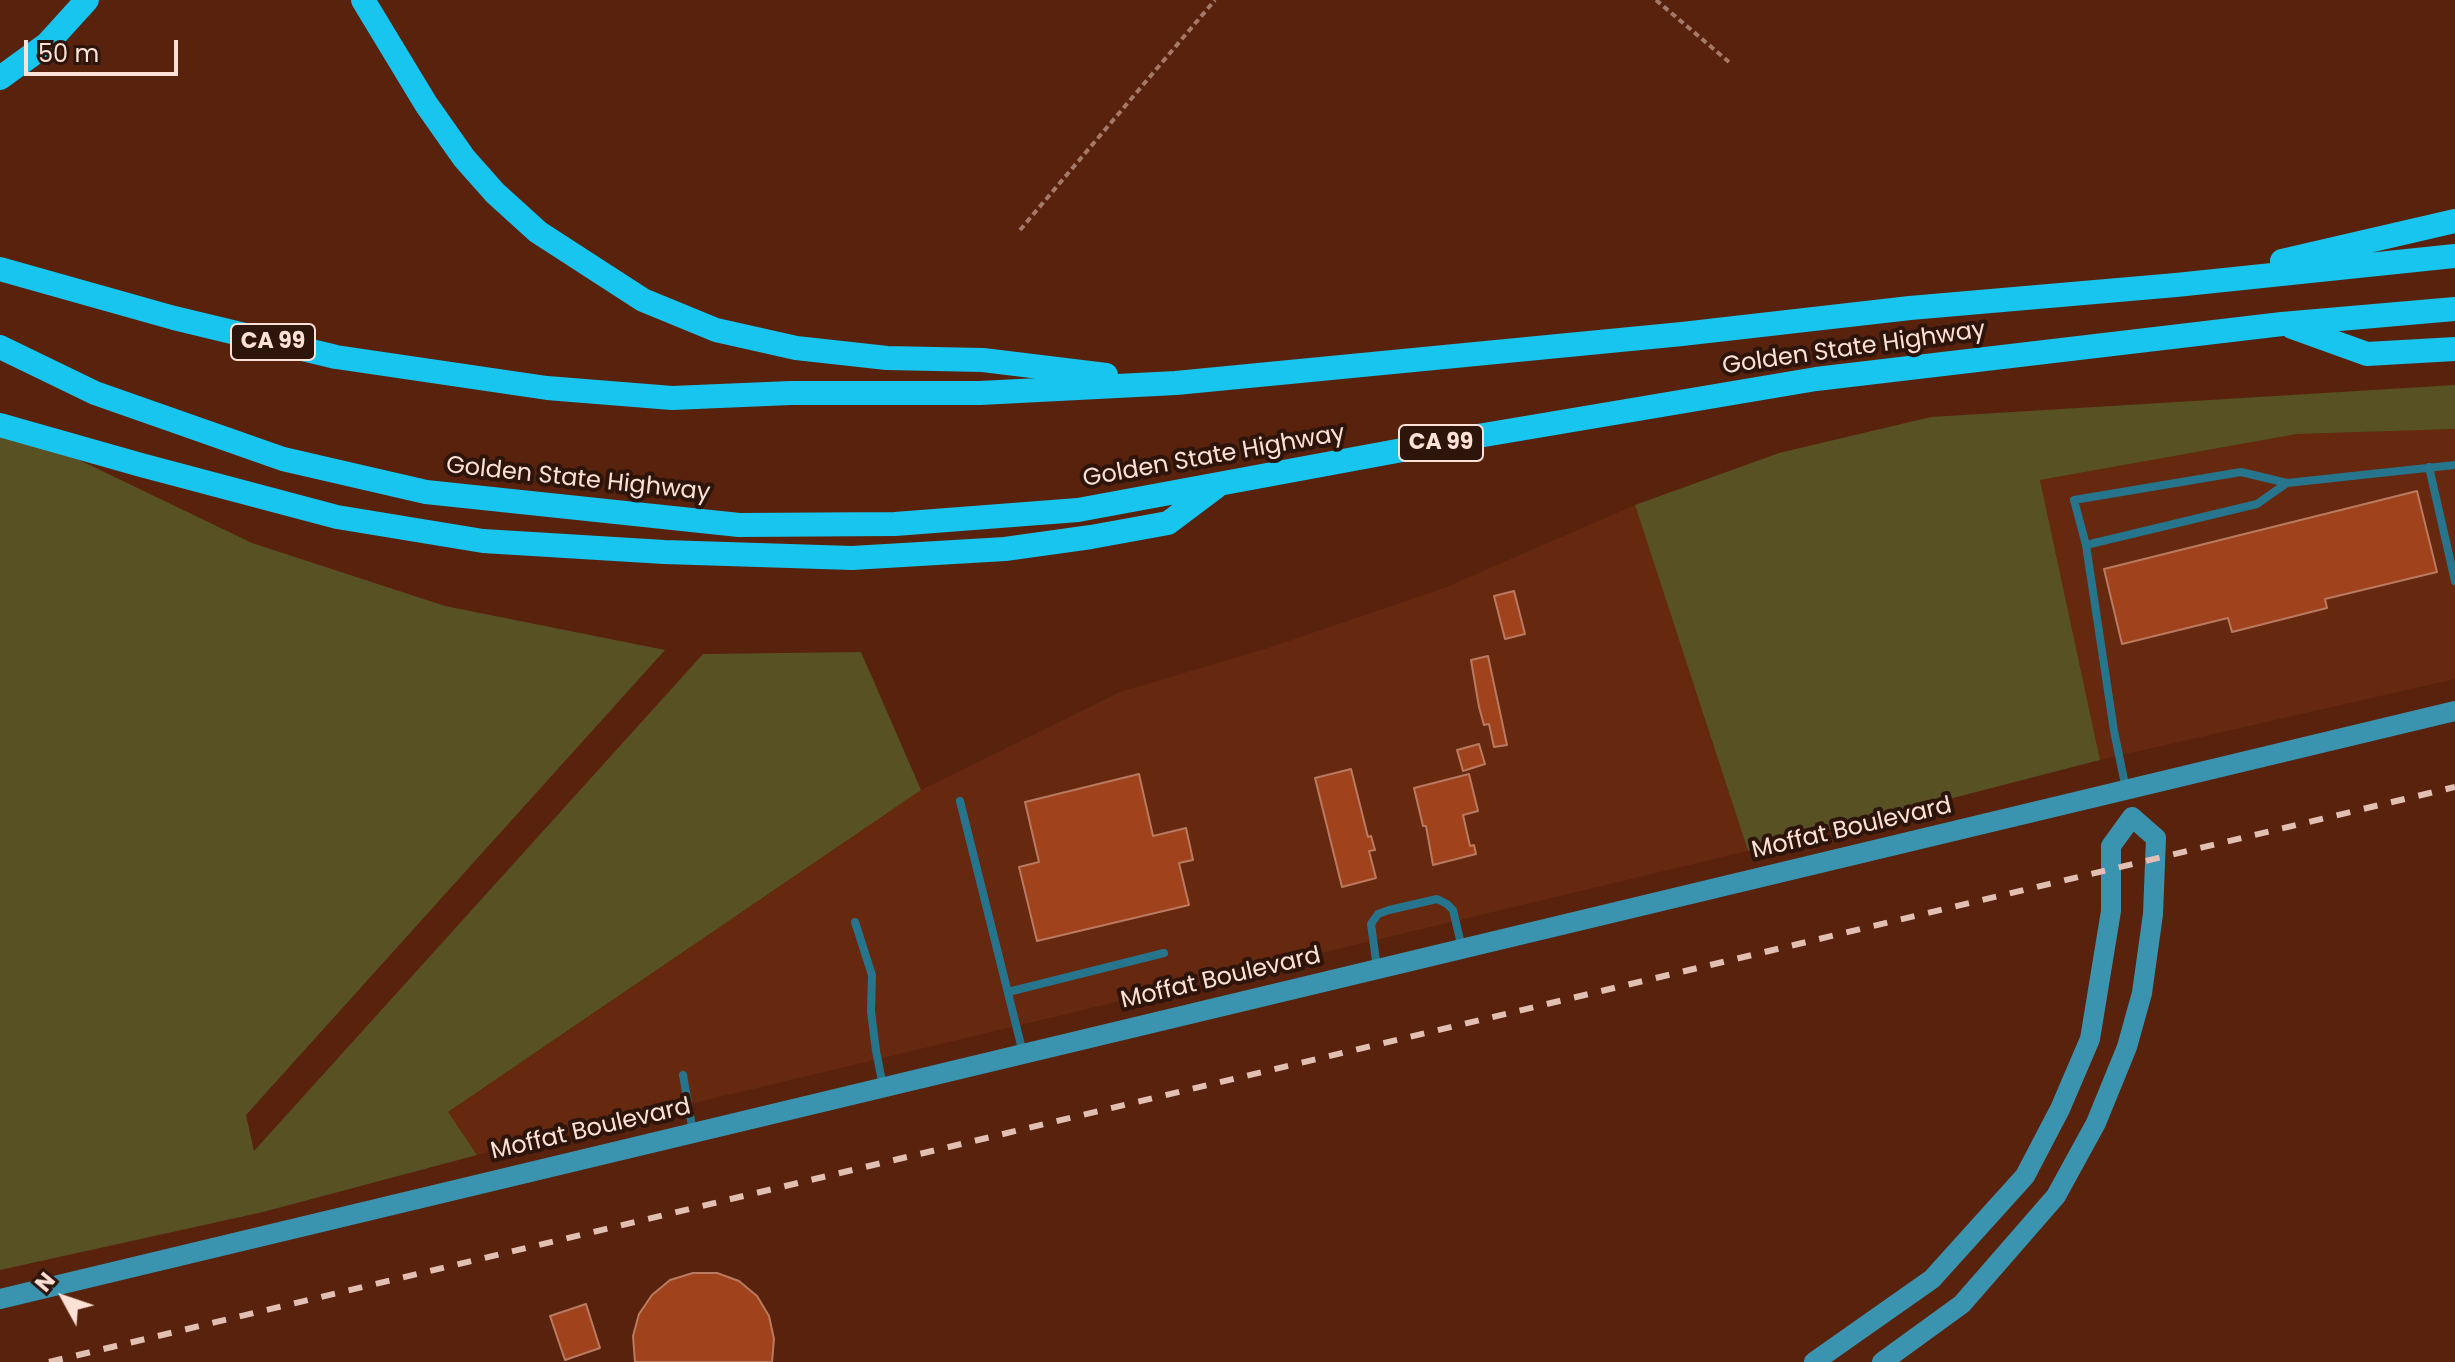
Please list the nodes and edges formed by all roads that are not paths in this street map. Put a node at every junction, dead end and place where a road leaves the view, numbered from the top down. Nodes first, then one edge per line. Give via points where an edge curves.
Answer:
1 (87, 0) edge
2 (363, 0) edge
3 (0, 78) edge
4 (2455, 221) edge
5 (2455, 256) edge
6 (0, 269) edge
7 (2176, 285) junction
8 (2455, 309) edge
9 (2282, 324) junction
10 (0, 347) edge
11 (2455, 349) edge
12 (1176, 383) junction
13 (0, 425) edge
14 (2455, 465) edge
15 (2429, 467) junction
16 (2287, 483) junction
17 (1221, 484) junction
18 (2086, 545) junction
19 (2455, 581) edge
20 (2455, 711) edge
21 (2126, 790) junction
22 (960, 801) dead end
23 (2132, 817) junction
24 (855, 922) dead end
25 (1462, 948) junction
26 (1164, 953) dead end
27 (1377, 969) junction
28 (1008, 992) junction
29 (1023, 1054) junction
30 (683, 1075) dead end
31 (883, 1087) junction
32 (693, 1132) junction
33 (0, 1299) edge
34 (1814, 1362) edge
35 (1882, 1362) edge

1 - 3 highway via 47,44
2 - 12 highway via 426,104 495,193 538,232 643,300 716,330 796,348 887,358 983,360
4 - 7 highway
5 - 7 highway, Golden State Highway / CA 99
6 - 12 highway, Golden State Highway / CA 99 via 336,357 547,388 672,398 980,393
7 - 12 highway, Golden State Highway / CA 99
8 - 9 highway, Golden State Highway / CA 99
9 - 11 highway via 2367,354
9 - 17 highway, Golden State Highway / CA 99 via 1816,379
10 - 17 highway, Golden State Highway / CA 99 via 95,393 283,459 426,492 739,525 895,524 1078,510
13 - 17 highway via 337,517 483,541 664,552 852,558 1005,549 1168,523
14 - 15 lane
15 - 16 lane
15 - 19 lane
16 - 18 lane via 2257,504
16 - 18 lane via 2241,472 2074,500
18 - 21 lane
20 - 21 main road, Moffat Boulevard
21 - 23 main road
21 - 25 main road, Moffat Boulevard
22 - 28 lane
23 - 34 main road via 2111,846 2111,911 2090,1039 2025,1176 1932,1279
23 - 35 main road via 2156,838 2153,914 2142,993 2096,1123 2056,1196 1962,1304
24 - 31 lane via 872,975 871,1011
25 - 27 main road, Moffat Boulevard
25 - 27 lane via 1447,904 1437,899 1389,910 1371,924
26 - 28 lane
27 - 29 main road, Moffat Boulevard
28 - 29 lane
29 - 31 main road, Moffat Boulevard
30 - 32 lane
31 - 32 main road, Moffat Boulevard
32 - 33 main road, Moffat Boulevard

